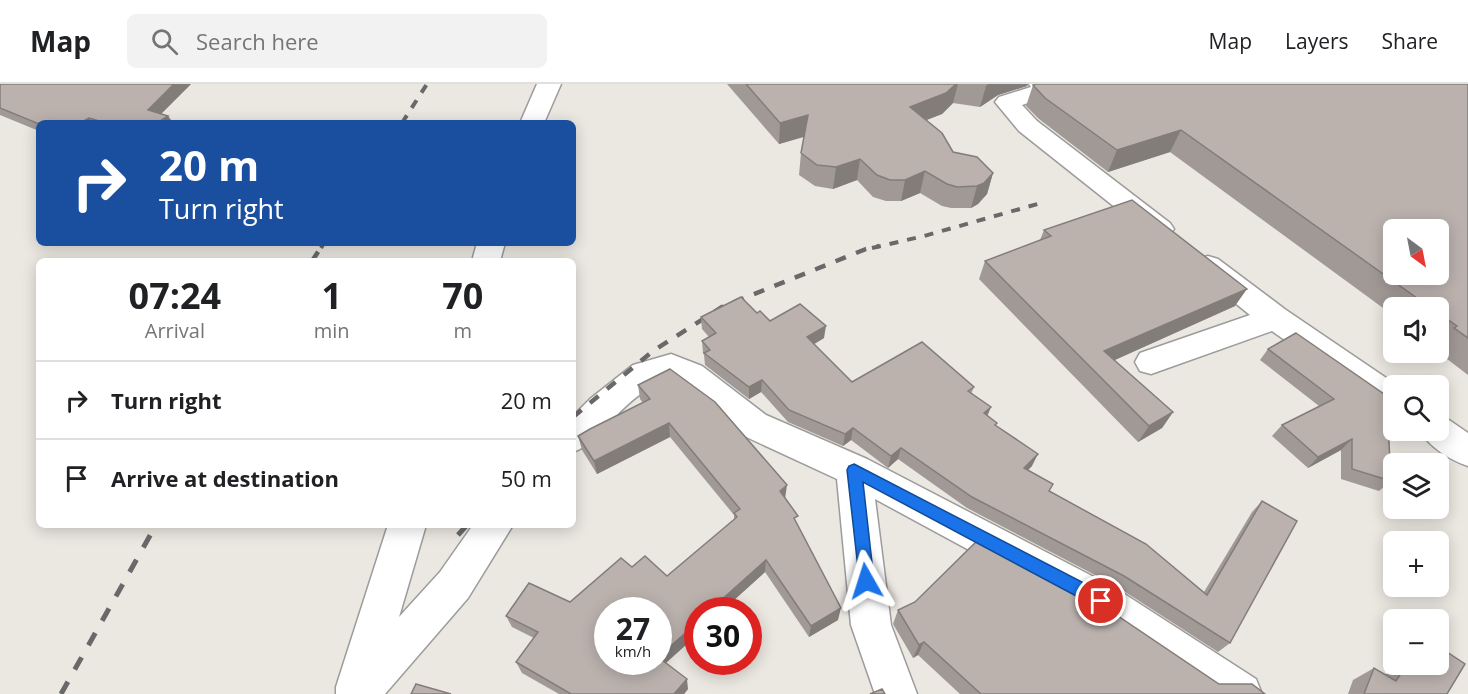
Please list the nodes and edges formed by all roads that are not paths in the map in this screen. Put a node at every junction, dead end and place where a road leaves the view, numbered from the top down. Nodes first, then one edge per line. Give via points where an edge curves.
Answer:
1 (549, 84) edge
2 (1041, 84) edge
3 (533, 120) edge
4 (1275, 318) junction
5 (1151, 362) dead end
6 (1383, 392) edge
7 (576, 435) edge
8 (1449, 439) edge
9 (1468, 452) edge
10 (854, 470) junction
11 (406, 528) edge
12 (492, 528) edge
13 (356, 694) edge
14 (896, 694) edge
15 (1241, 694) edge

1 - 3 street
2 - 4 street via 1047,89 1007,102 1028,126
4 - 5 street
4 - 6 street
7 - 10 street via 644,374 671,366 690,375 754,425
8 - 9 street
10 - 14 street via 871,625
10 - 15 street via 1101,601
11 - 13 street
12 - 13 street via 454,585

